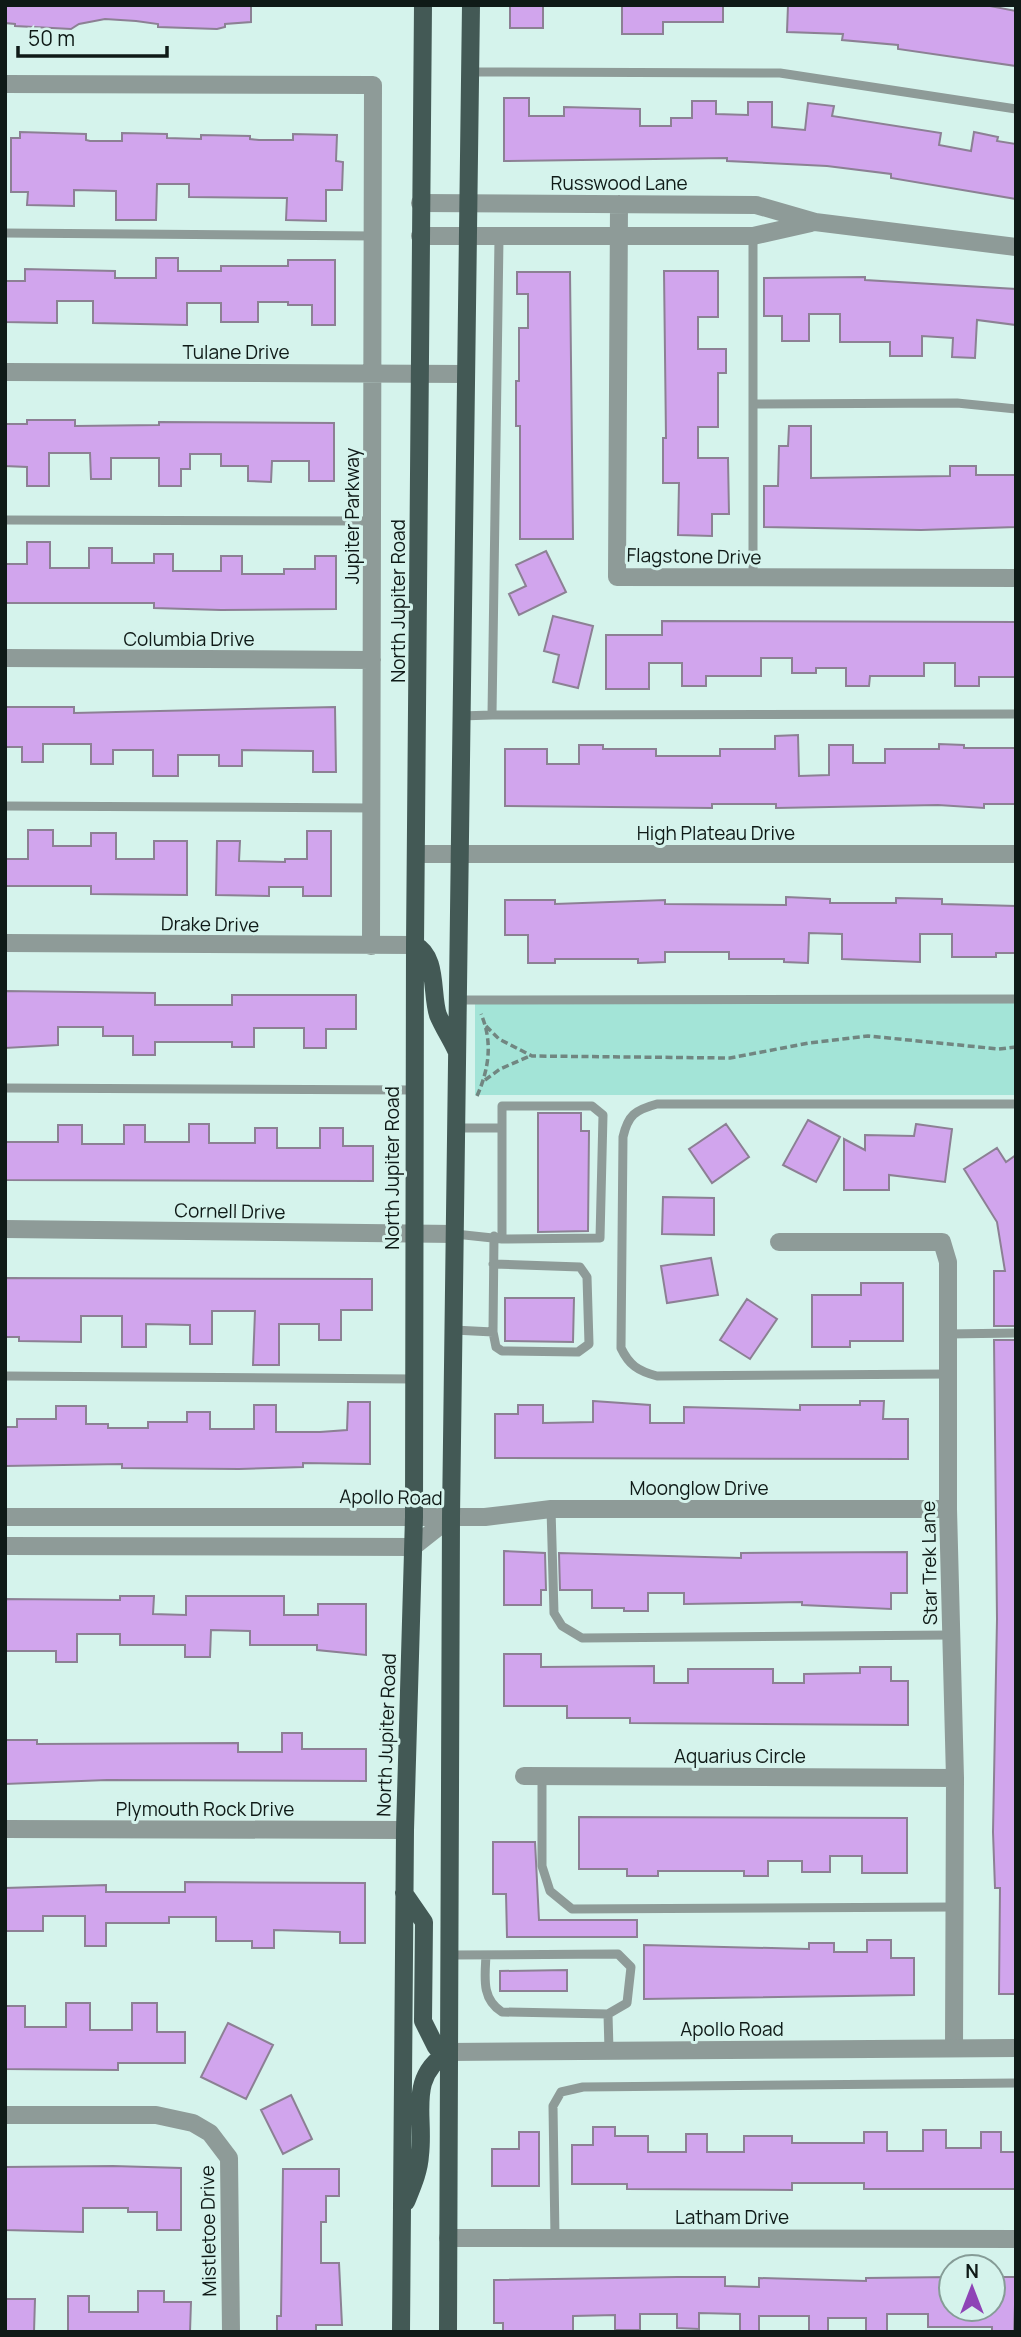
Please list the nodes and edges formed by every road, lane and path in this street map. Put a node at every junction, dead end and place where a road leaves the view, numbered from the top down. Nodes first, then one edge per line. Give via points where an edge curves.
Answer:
1 (423, 5) edge
2 (471, 5) edge
3 (471, 72) junction
4 (5, 84) edge
5 (1016, 109) edge
6 (420, 203) junction
7 (469, 204) junction
8 (619, 204) junction
9 (815, 222) junction
10 (5, 233) edge
11 (374, 236) junction
12 (420, 236) junction
13 (468, 236) junction
14 (753, 236) junction
15 (499, 238) junction
16 (618, 238) junction
17 (1016, 247) edge
18 (5, 372) edge
19 (374, 374) junction
20 (420, 374) junction
21 (466, 374) junction
22 (753, 404) junction
23 (1016, 409) edge
24 (5, 520) edge
25 (373, 521) junction
26 (1016, 578) edge
27 (753, 579) junction
28 (5, 658) edge
29 (372, 660) junction
30 (1016, 714) edge
31 (492, 715) junction
32 (460, 716) junction
33 (5, 806) edge
34 (371, 808) junction
35 (416, 854) junction
36 (1016, 854) edge
37 (459, 855) junction
38 (5, 943) edge
39 (415, 945) junction
40 (370, 946) junction
41 (1016, 999) edge
42 (459, 1000) junction
43 (478, 1000) junction
44 (486, 1026) junction
45 (1016, 1047) edge
46 (458, 1053) junction
47 (533, 1056) junction
48 (484, 1081) junction
49 (5, 1088) edge
50 (414, 1090) junction
51 (477, 1096) dead end
52 (1016, 1104) edge
53 (457, 1128) junction
54 (502, 1128) junction
55 (5, 1229) edge
56 (413, 1234) junction
57 (454, 1234) junction
58 (498, 1237) junction
59 (779, 1242) dead end
60 (494, 1264) junction
61 (454, 1330) junction
62 (493, 1332) junction
63 (1016, 1333) edge
64 (948, 1334) junction
65 (948, 1374) junction
66 (5, 1376) edge
67 (412, 1379) junction
68 (551, 1509) junction
69 (948, 1509) junction
70 (5, 1517) edge
71 (414, 1517) junction
72 (451, 1517) junction
73 (5, 1546) edge
74 (413, 1547) junction
75 (951, 1635) junction
76 (533, 1776) joint
77 (955, 1778) junction
78 (5, 1829) edge
79 (405, 1830) junction
80 (404, 1893) junction
81 (954, 1907) junction
82 (450, 1955) junction
83 (486, 1955) junction
84 (608, 2014) junction
85 (954, 2048) junction
86 (1016, 2048) edge
87 (609, 2050) junction
88 (448, 2052) junction
89 (1016, 2084) edge
90 (5, 2115) edge
91 (401, 2212) junction
92 (448, 2238) junction
93 (555, 2238) junction
94 (1016, 2239) edge
95 (231, 2332) edge
96 (401, 2332) edge
97 (448, 2332) edge

1 - 6 main road, North Jupiter Road
2 - 3 main road
3 - 5 lane via 780,73
3 - 7 main road
4 - 11 street, Jupiter Parkway via 373,85
6 - 7 street, Russwood Lane
6 - 12 main road, North Jupiter Road
7 - 8 street, Russwood Lane
7 - 13 main road
8 - 9 street, Russwood Lane via 756,205
8 - 16 street, Flagstone Drive
9 - 14 street, Russwood Lane
9 - 17 street, Russwood Lane
10 - 11 lane
11 - 19 street, Jupiter Parkway
12 - 13 street, Russwood Lane
12 - 20 main road, North Jupiter Road
13 - 15 street, Russwood Lane
13 - 21 main road
14 - 16 street, Russwood Lane
14 - 22 lane
15 - 16 street, Russwood Lane
15 - 31 lane
16 - 27 street, Flagstone Drive via 617,577
18 - 19 street, Tulane Drive
19 - 20 street, Tulane Drive
19 - 25 street, Jupiter Parkway
20 - 21 street, Tulane Drive
20 - 35 main road, North Jupiter Road
21 - 32 main road
22 - 23 lane via 957,403
22 - 27 lane
24 - 25 lane
25 - 29 street, Jupiter Parkway
26 - 27 street, Flagstone Drive
28 - 29 street, Columbia Drive
29 - 34 street, Jupiter Parkway
30 - 31 lane
31 - 32 lane
32 - 37 main road
33 - 34 lane
34 - 40 street, Jupiter Parkway
35 - 37 street, High Plateau Drive
35 - 39 main road, North Jupiter Road
36 - 37 street, High Plateau Drive
37 - 42 main road
38 - 40 street, Drake Drive
39 - 40 street, Drake Drive
39 - 46 main road via 429,960 438,1014
39 - 50 main road, North Jupiter Road
41 - 43 lane
42 - 43 lane
42 - 46 main road
43 - 44 path
44 - 47 path via 515,1049
44 - 48 path via 489,1046
45 - 47 path via 868,1036 730,1058
46 - 53 main road
47 - 48 path
48 - 51 path
49 - 50 lane
50 - 56 main road, North Jupiter Road
52 - 65 lane via 657,1104 636,1110 627,1120 623,1137 621,1348 639,1372 657,1376
53 - 54 lane
53 - 57 main road
54 - 58 lane
54 - 58 lane via 502,1106 592,1106 603,1115 600,1238
55 - 56 street, Cornell Drive
56 - 57 street, Cornell Drive
56 - 67 main road, North Jupiter Road
57 - 58 lane
57 - 61 main road
58 - 60 lane
59 - 64 street, Star Trek Lane via 942,1242 948,1262
60 - 62 lane
60 - 62 lane via 580,1267 587,1277 589,1344 578,1352 502,1351 496,1347
61 - 62 lane
61 - 72 main road
63 - 64 lane
64 - 65 street, Star Trek Lane
65 - 69 street, Star Trek Lane
66 - 67 lane
67 - 71 main road, North Jupiter Road
68 - 69 street, Moonglow Drive
68 - 72 street, Moonglow Drive
68 - 75 lane via 554,1613 562,1626 582,1638
69 - 75 street, Star Trek Lane
70 - 71 street, Apollo Road
71 - 72 street, Apollo Road
71 - 74 main road, North Jupiter Road
72 - 74 street, Apollo Road
72 - 82 main road
73 - 74 street
74 - 79 main road, North Jupiter Road
75 - 77 street, Star Trek Lane
76 - 77 street, Aquarius Circle
76 - 81 lane via 542,1866 550,1891 572,1909
77 - 81 street, Star Trek Lane
78 - 79 street, Plymouth Rock Drive
79 - 80 main road, North Jupiter Road
80 - 88 main road via 424,1922 423,2021 436,2047
80 - 91 main road, North Jupiter Road
81 - 85 street, Star Trek Lane
82 - 83 lane
82 - 88 main road
83 - 84 lane via 488,2000 502,2012
83 - 84 lane via 618,1954 631,1967 631,1990 627,2003
84 - 87 lane
85 - 86 street, Apollo Road
85 - 87 street, Apollo Road
87 - 88 street, Apollo Road
88 - 91 main road via 432,2062 421,2084 420,2155
88 - 92 main road
89 - 93 lane via 583,2087 561,2092 553,2106
90 - 95 street, Mistletoe Drive via 156,2115 193,2123 210,2133 229,2158
91 - 96 main road, North Jupiter Road
92 - 93 street, Latham Drive
92 - 97 main road
93 - 94 street, Latham Drive

